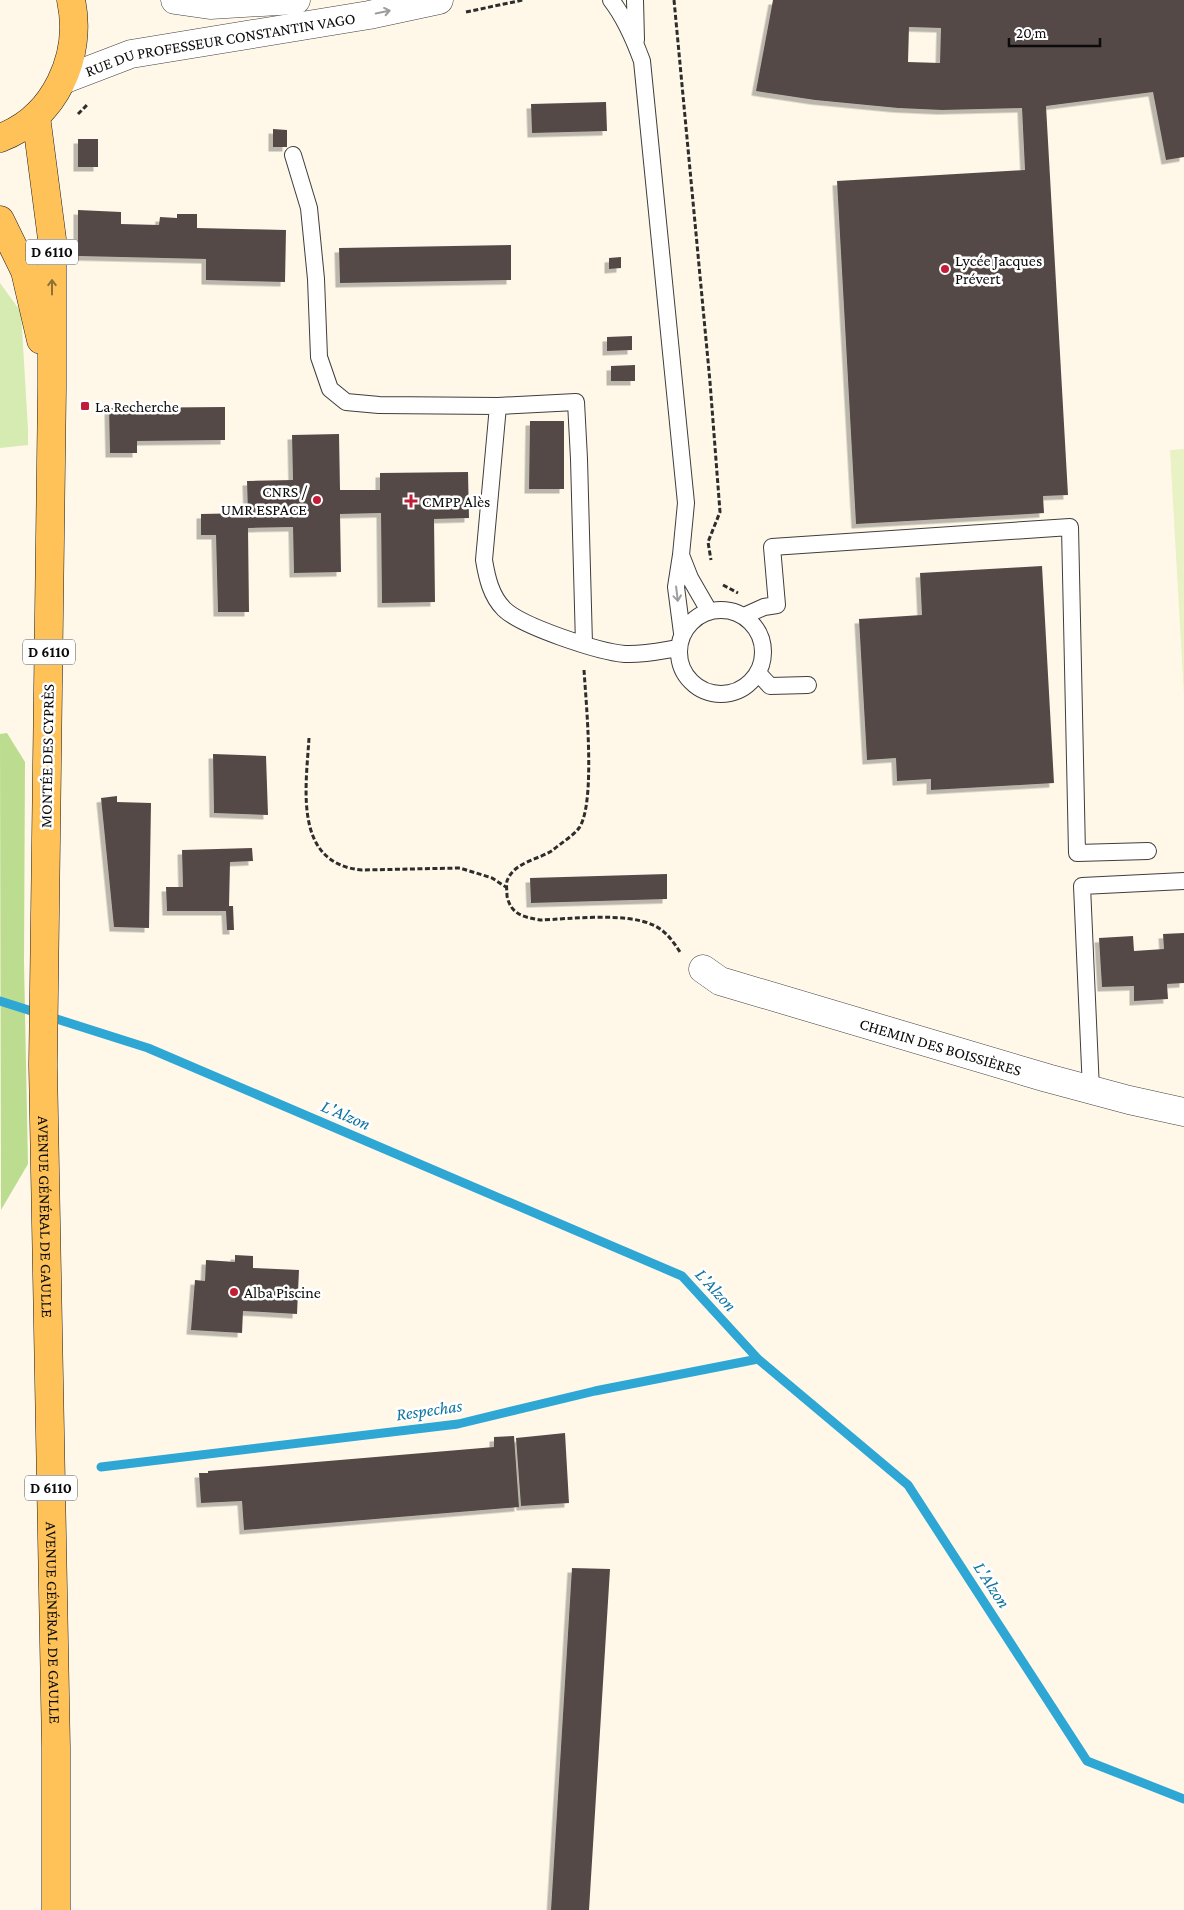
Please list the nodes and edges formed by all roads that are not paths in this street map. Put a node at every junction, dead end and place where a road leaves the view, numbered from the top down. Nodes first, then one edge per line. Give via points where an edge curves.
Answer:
1 (71, 0) edge
2 (174, 0) edge
3 (296, 0) edge
4 (439, 0) edge
5 (611, 0) edge
6 (635, 0) edge
7 (636, 44) junction
8 (63, 80) junction
9 (36, 116) junction
10 (0, 138) edge
11 (293, 155) dead end
12 (0, 220) edge
13 (52, 388) junction
14 (498, 406) junction
15 (681, 555) junction
16 (709, 611) junction
17 (744, 616) junction
18 (680, 641) junction
19 (584, 644) junction
20 (758, 673) junction
21 (808, 685) dead end
22 (1148, 851) dead end
23 (1184, 881) edge
24 (703, 969) road end
25 (42, 1065) joint
26 (1091, 1090) junction
27 (1184, 1112) edge
28 (56, 1910) edge

1 - 8 main road via 73,48
2 - 3 street, RUE DU PROFESSEUR CONSTANTIN VAGO via 210,5
8 -> 4 street, RUE DU PROFESSEUR CONSTANTIN VAGO via 131,54 369,15
5 - 7 lane
6 - 7 lane
7 - 15 lane via 642,61 686,503
8 - 9 main road
9 - 10 main road
13 -> 9 main road, MONTÉE DES CYPRÈS / D 6110 via 52,240
11 - 14 lane via 309,208 319,357 330,389 346,402
12 - 13 main road, MONTÉE DES CYPRÈS / D 6110 via 25,270
13 - 25 main road, MONTÉE DES CYPRÈS / D 6110
14 - 19 lane via 485,539 487,579 495,597 514,617
14 - 19 lane via 576,402
15 - 16 lane
15 -> 18 lane via 676,587
16 - 17 lane via 721,609
16 - 18 lane via 689,623
17 - 20 lane via 754,625 763,648
17 - 22 lane via 777,605 772,547 1070,527 1077,853
18 - 19 lane via 624,654
18 - 20 lane via 679,663 685,676 708,693 736,692
20 - 21 lane via 770,686
23 - 26 lane via 1082,886
24 - 26 street, CHEMIN DES BOISSIÈRES via 720,981
25 - 28 main road, AVENUE GÉNÉRAL DE GAULLE / D 6110 via 56,1737
26 - 27 street, CHEMIN DES BOISSIÈRES

